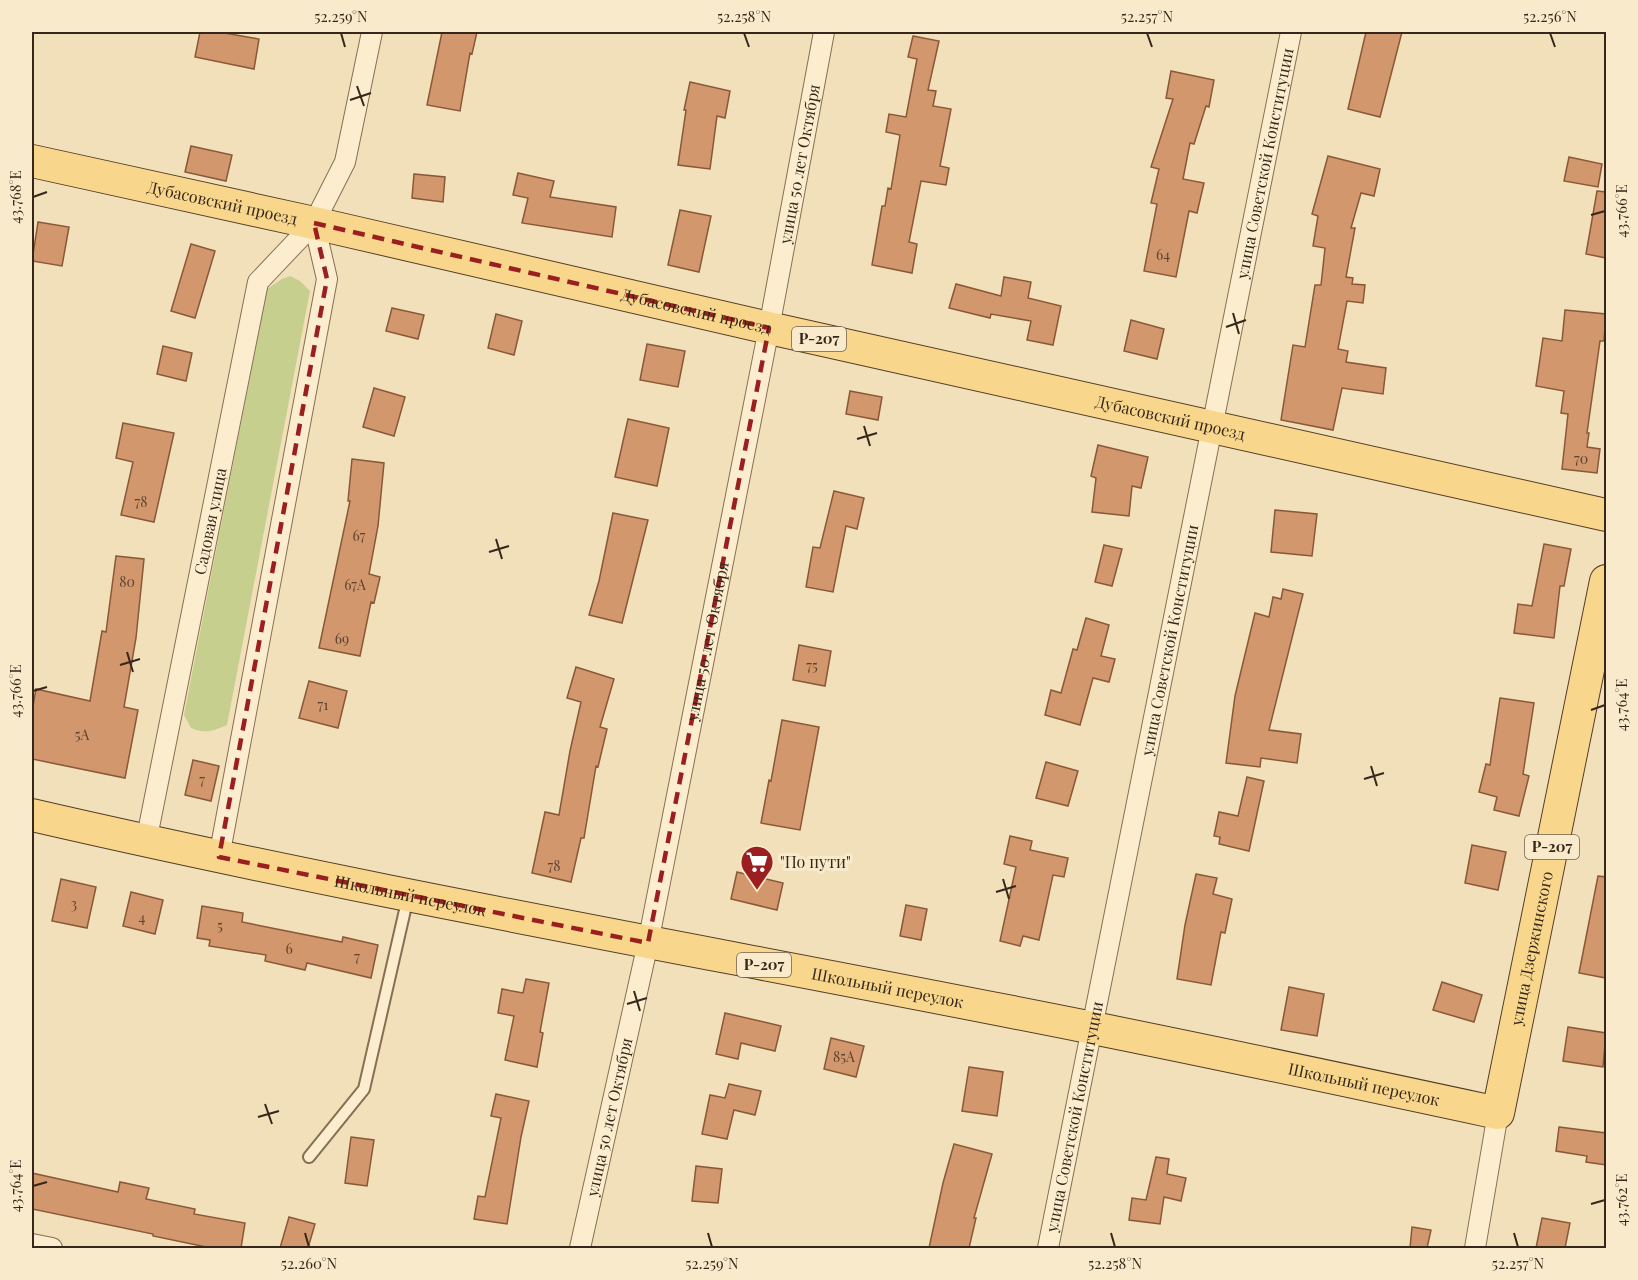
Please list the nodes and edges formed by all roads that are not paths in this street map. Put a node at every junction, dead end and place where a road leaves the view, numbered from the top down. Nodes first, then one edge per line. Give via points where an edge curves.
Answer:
1 (372, 32) edge
2 (824, 32) edge
3 (1291, 32) edge
4 (32, 161) edge
5 (314, 223) junction
6 (769, 328) junction
7 (1213, 428) junction
8 (1606, 514) edge
9 (1606, 581) edge
10 (32, 815) edge
11 (147, 842) junction
12 (219, 857) junction
13 (408, 895) junction
14 (648, 943) junction
15 (1094, 1028) junction
16 (1498, 1113) junction
17 (309, 1157) dead end
18 (32, 1244) edge
19 (52, 1248) edge
20 (580, 1248) edge
21 (1048, 1248) edge
22 (1476, 1248) edge

1 - 5 street, Садовая улица via 345,162
2 - 6 street, улица 50 лет Октября
3 - 7 street, улица Советской Конституции
4 - 5 main road, Дубасовский проезд / Р-207
5 - 6 main road, Дубасовский проезд / Р-207
5 - 11 street, Садовая улица via 258,282
5 - 12 street via 327,279
6 - 7 main road, Дубасовский проезд / Р-207
6 - 14 street, улица 50 лет Октября
7 - 8 main road, Дубасовский проезд / Р-207
7 - 15 street, улица Советской Конституции
9 - 16 main road, улица Дзержинского / Р-207
10 - 11 main road, Школьный переулок / Р-207
11 - 12 main road, Школьный переулок / Р-207
12 - 13 main road, Школьный переулок / Р-207
13 - 14 main road, Школьный переулок / Р-207
13 - 17 lane via 364,1089
14 - 15 main road, Школьный переулок / Р-207
14 - 20 street, улица 50 лет Октября
15 - 16 main road, Школьный переулок / Р-207
15 - 21 street, улица Советской Конституции
16 - 22 street, улица Дзержинского
18 - 19 street

